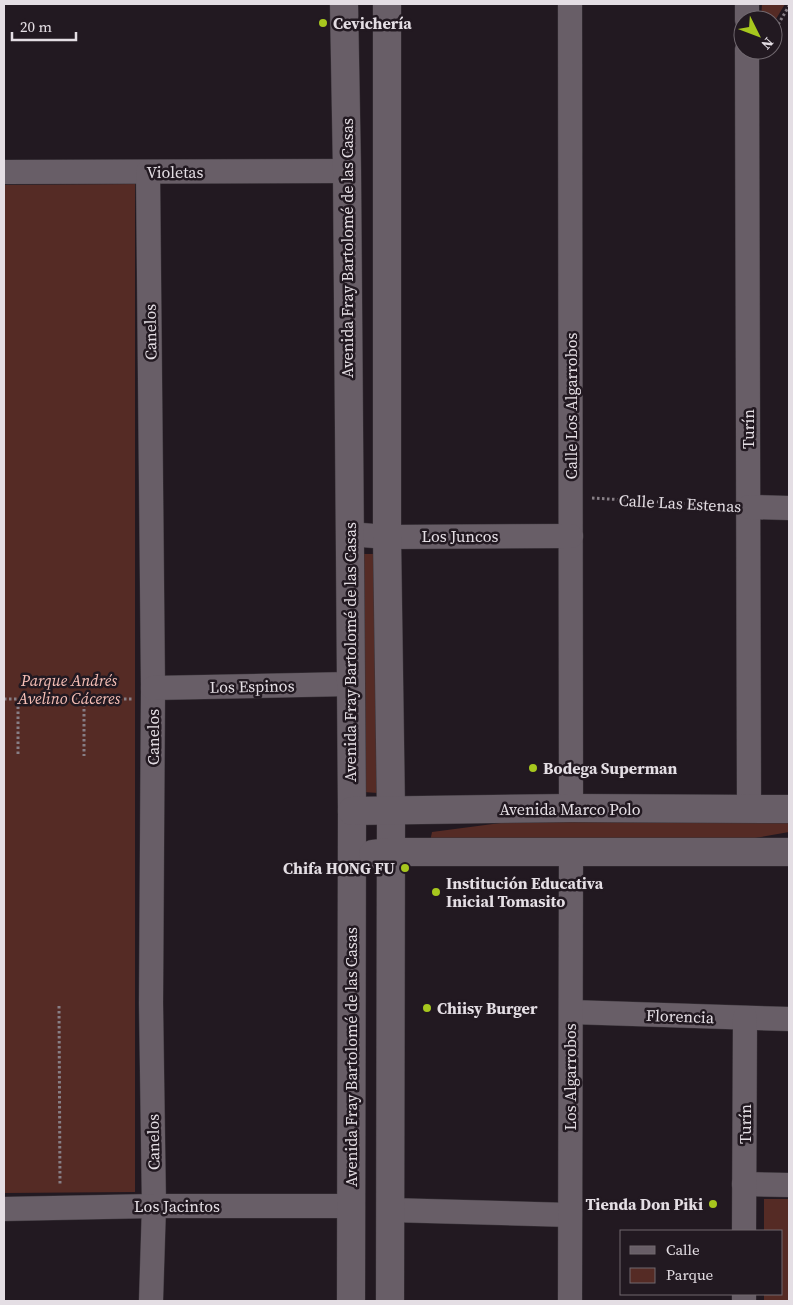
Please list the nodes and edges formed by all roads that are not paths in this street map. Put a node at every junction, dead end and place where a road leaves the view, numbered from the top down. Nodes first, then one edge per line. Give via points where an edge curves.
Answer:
1 (344, 4) edge
2 (387, 4) edge
3 (570, 4) edge
4 (747, 60) edge
5 (347, 170) junction
6 (4, 172) edge
7 (148, 172) junction
8 (749, 507) junction
9 (789, 508) edge
10 (349, 534) junction
11 (387, 536) junction
12 (571, 536) junction
13 (350, 684) junction
14 (153, 688) junction
15 (571, 808) junction
16 (749, 809) junction
17 (789, 809) edge
18 (352, 811) junction
19 (391, 811) junction
20 (391, 852) junction
21 (789, 852) edge
22 (571, 854) junction
23 (352, 855) junction
24 (571, 1012) junction
25 (745, 1018) junction
26 (789, 1019) edge
27 (744, 1184) junction
28 (789, 1185) edge
29 (154, 1206) junction
30 (350, 1206) junction
31 (4, 1208) edge
32 (390, 1210) junction
33 (570, 1215) junction
34 (744, 1230) edge
35 (151, 1301) edge
36 (350, 1301) edge
37 (390, 1301) edge
38 (570, 1301) edge

1 - 5 street, Avenida Fray Bartolomé de las Casas
2 - 11 street
3 - 12 street, Calle Los Algarrobos
4 - 8 street, Turín
5 - 7 street, Violetas
5 - 10 street, Avenida Fray Bartolomé de las Casas
6 - 7 street, Violetas
7 - 14 street, Canelos
8 - 9 street, Calle Las Estenas
8 - 16 street, Turín
10 - 11 street, Los Juncos
10 - 13 street, Avenida Fray Bartolomé de las Casas
11 - 12 street, Los Juncos
11 - 19 street
12 - 15 street, Calle Los Algarrobos
13 - 14 street, Los Espinos
13 - 18 street, Avenida Fray Bartolomé de las Casas
14 - 29 street, Canelos
15 - 16 street, Avenida Marco Polo
15 - 19 street, Avenida Marco Polo
16 - 17 street, Avenida Marco Polo
18 - 19 street, Avenida Marco Polo
18 - 23 street, Avenida Fray Bartolomé de las Casas
19 - 20 street
20 - 22 street
20 - 23 street
20 - 32 street
21 - 22 street
22 - 24 street, Los Algarrobos
23 - 30 street, Avenida Fray Bartolomé de las Casas
24 - 25 street, Florencia
24 - 33 street, Los Algarrobos
25 - 26 street, Florencia
25 - 27 street, Turín
27 - 28 street
27 - 34 street, Turín
29 - 30 street, Los Jacintos
29 - 31 street, Los Jacintos
29 - 35 street, Canelos
30 - 36 street, Avenida Fray Bartolomé de las Casas
32 - 33 street
32 - 37 street
33 - 38 street, Los Algarrobos

